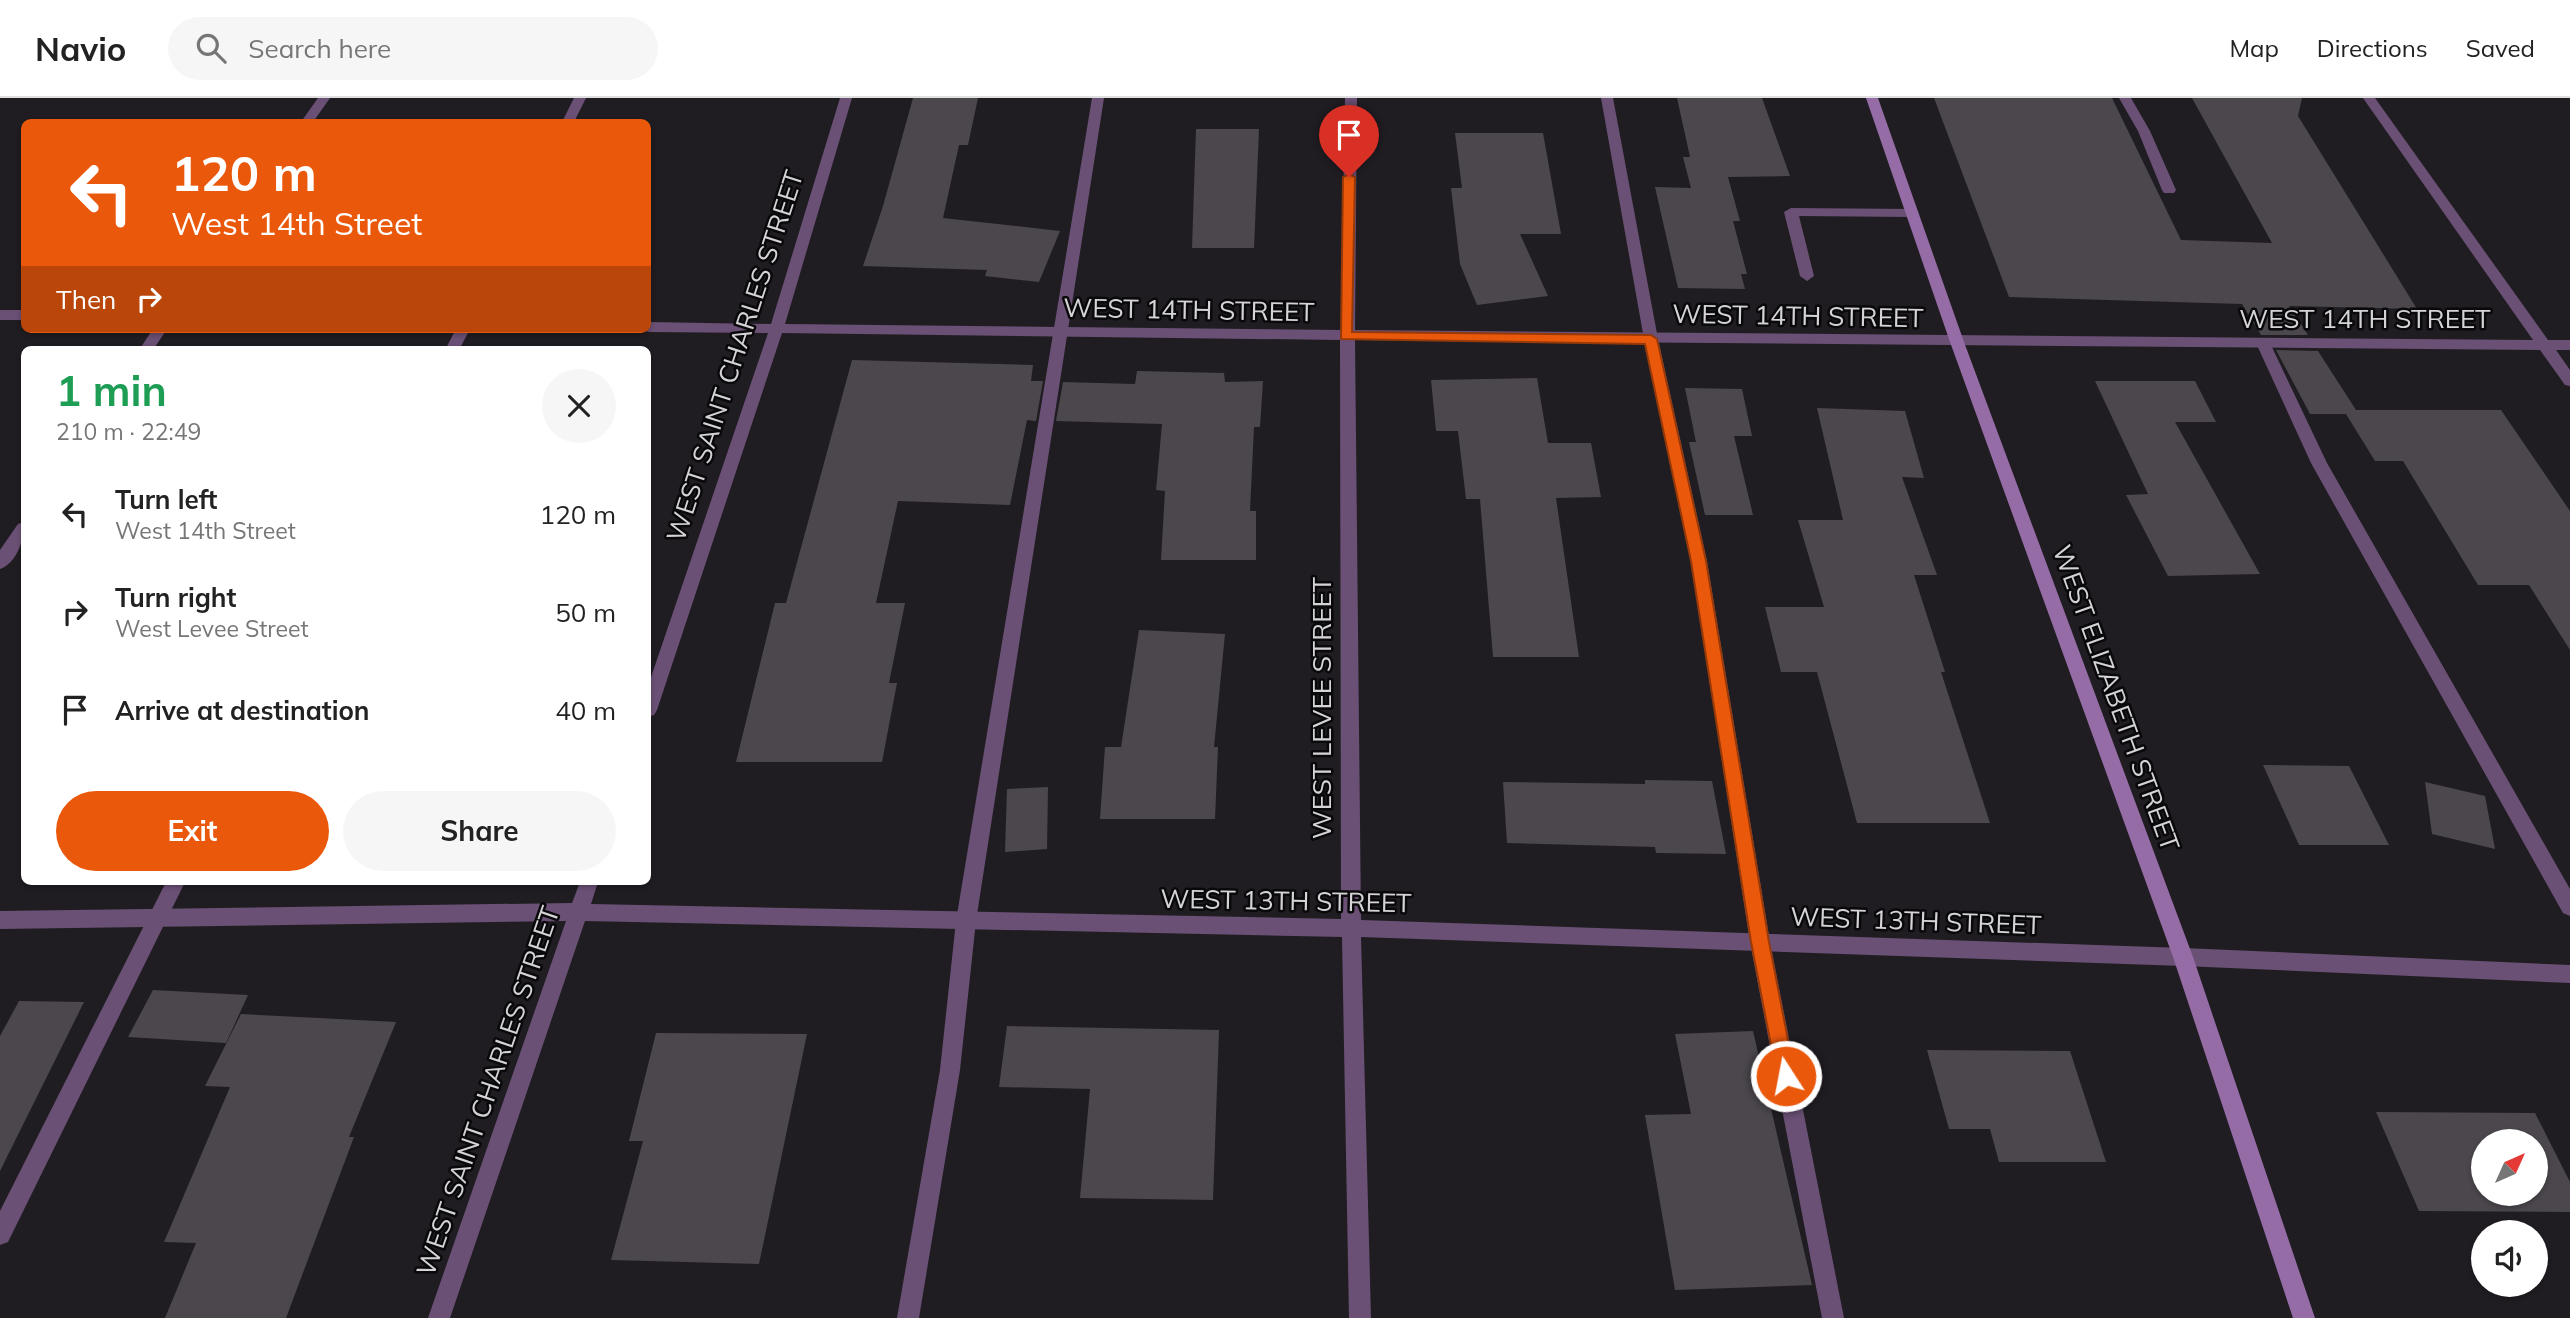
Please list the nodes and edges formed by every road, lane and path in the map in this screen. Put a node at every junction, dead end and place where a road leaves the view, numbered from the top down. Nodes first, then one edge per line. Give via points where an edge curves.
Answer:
1 (324, 98) edge
2 (580, 98) edge
3 (846, 98) edge
4 (1098, 98) edge
5 (1351, 98) edge
6 (1607, 98) edge
7 (1872, 98) edge
8 (2124, 98) edge
9 (2370, 98) edge
10 (309, 119) edge
11 (570, 119) edge
12 (2169, 190) dead end
13 (1912, 213) junction
14 (1807, 276) dead end
15 (0, 315) edge
16 (21, 315) edge
17 (651, 327) edge
18 (776, 330) junction
19 (1060, 333) junction
20 (1346, 336) junction
21 (1651, 339) junction
22 (1957, 342) junction
23 (2263, 343) junction
24 (2543, 344) junction
25 (2570, 345) edge
26 (2570, 381) edge
27 (21, 532) edge
28 (0, 563) edge
29 (651, 701) edge
30 (174, 885) edge
31 (588, 885) edge
32 (2570, 907) edge
33 (579, 912) junction
34 (158, 918) junction
35 (0, 920) edge
36 (966, 921) junction
37 (1349, 928) junction
38 (1760, 942) junction
39 (2183, 957) junction
40 (2570, 974) edge
41 (0, 1234) edge
42 (439, 1318) edge
43 (908, 1318) edge
44 (1360, 1318) edge
45 (1833, 1318) edge
46 (2304, 1318) edge

1 - 10 street
2 - 11 street
3 - 18 street, WEST SAINT CHARLES STREET
4 - 19 street
5 - 20 street, WEST LEVEE STREET
6 - 21 street
7 - 13 street, WEST ELIZABETH STREET
8 - 12 street
9 - 24 street
13 - 14 street via 1791,212
13 - 22 street, WEST ELIZABETH STREET
15 - 16 street
17 - 18 street, WEST 14TH STREET
18 - 19 street, WEST 14TH STREET
18 - 29 street, WEST SAINT CHARLES STREET
19 - 20 street, WEST 14TH STREET
19 - 36 street
20 - 21 street, WEST 14TH STREET
20 - 37 street, WEST LEVEE STREET
21 - 22 street, WEST 14TH STREET
21 - 38 street via 1699,561
22 - 23 street, WEST 14TH STREET
22 - 39 street, WEST ELIZABETH STREET
23 - 24 street, WEST 14TH STREET
23 - 32 street via 2319,463
24 - 25 street, WEST 14TH STREET
24 - 26 street
27 - 28 street
30 - 34 street
31 - 33 street, WEST SAINT CHARLES STREET
33 - 34 street, WEST 13TH STREET
33 - 36 street, WEST 13TH STREET
33 - 42 street, WEST SAINT CHARLES STREET
34 - 35 street, WEST 13TH STREET
34 - 41 street
36 - 37 street, WEST 13TH STREET
36 - 43 street via 950,1070
37 - 38 street, WEST 13TH STREET
37 - 44 street, WEST LEVEE STREET
38 - 39 street, WEST 13TH STREET
38 - 45 street
39 - 40 street, WEST 13TH STREET
39 - 46 street, WEST ELIZABETH STREET

